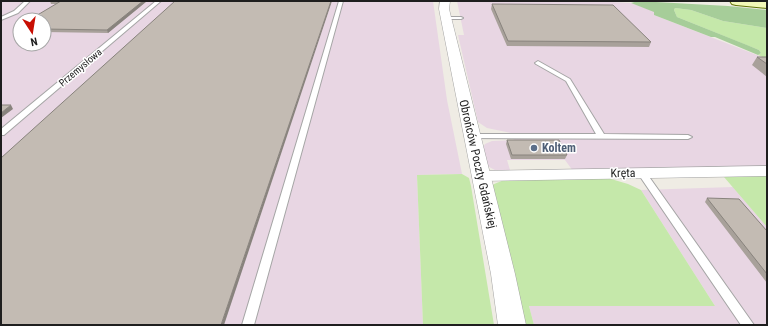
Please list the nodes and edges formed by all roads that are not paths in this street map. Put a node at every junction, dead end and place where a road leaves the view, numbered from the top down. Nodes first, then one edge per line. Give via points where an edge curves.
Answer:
1 (28, 1) edge
2 (159, 1) edge
3 (341, 1) edge
4 (736, 1) edge
5 (767, 4) edge
6 (449, 8) edge
7 (1, 19) edge
8 (538, 63) dead end
9 (1, 133) edge
10 (471, 136) junction
11 (601, 136) junction
12 (688, 137) dead end
13 (767, 171) edge
14 (642, 173) junction
15 (480, 176) junction
16 (248, 325) edge
17 (512, 325) edge
18 (748, 325) edge

1 - 7 lane via 16,12
2 - 9 lane, Przemysłowa
3 - 16 lane
4 - 5 main road
6 - 10 street, Obrońców Poczty Gdańskiej
8 - 11 lane via 568,80
10 - 11 lane
10 - 15 street, Obrońców Poczty Gdańskiej
11 - 12 lane
13 - 14 street, Kręta
14 - 15 street, Kręta
14 - 18 lane
15 - 17 street, Obrońców Poczty Gdańskiej

